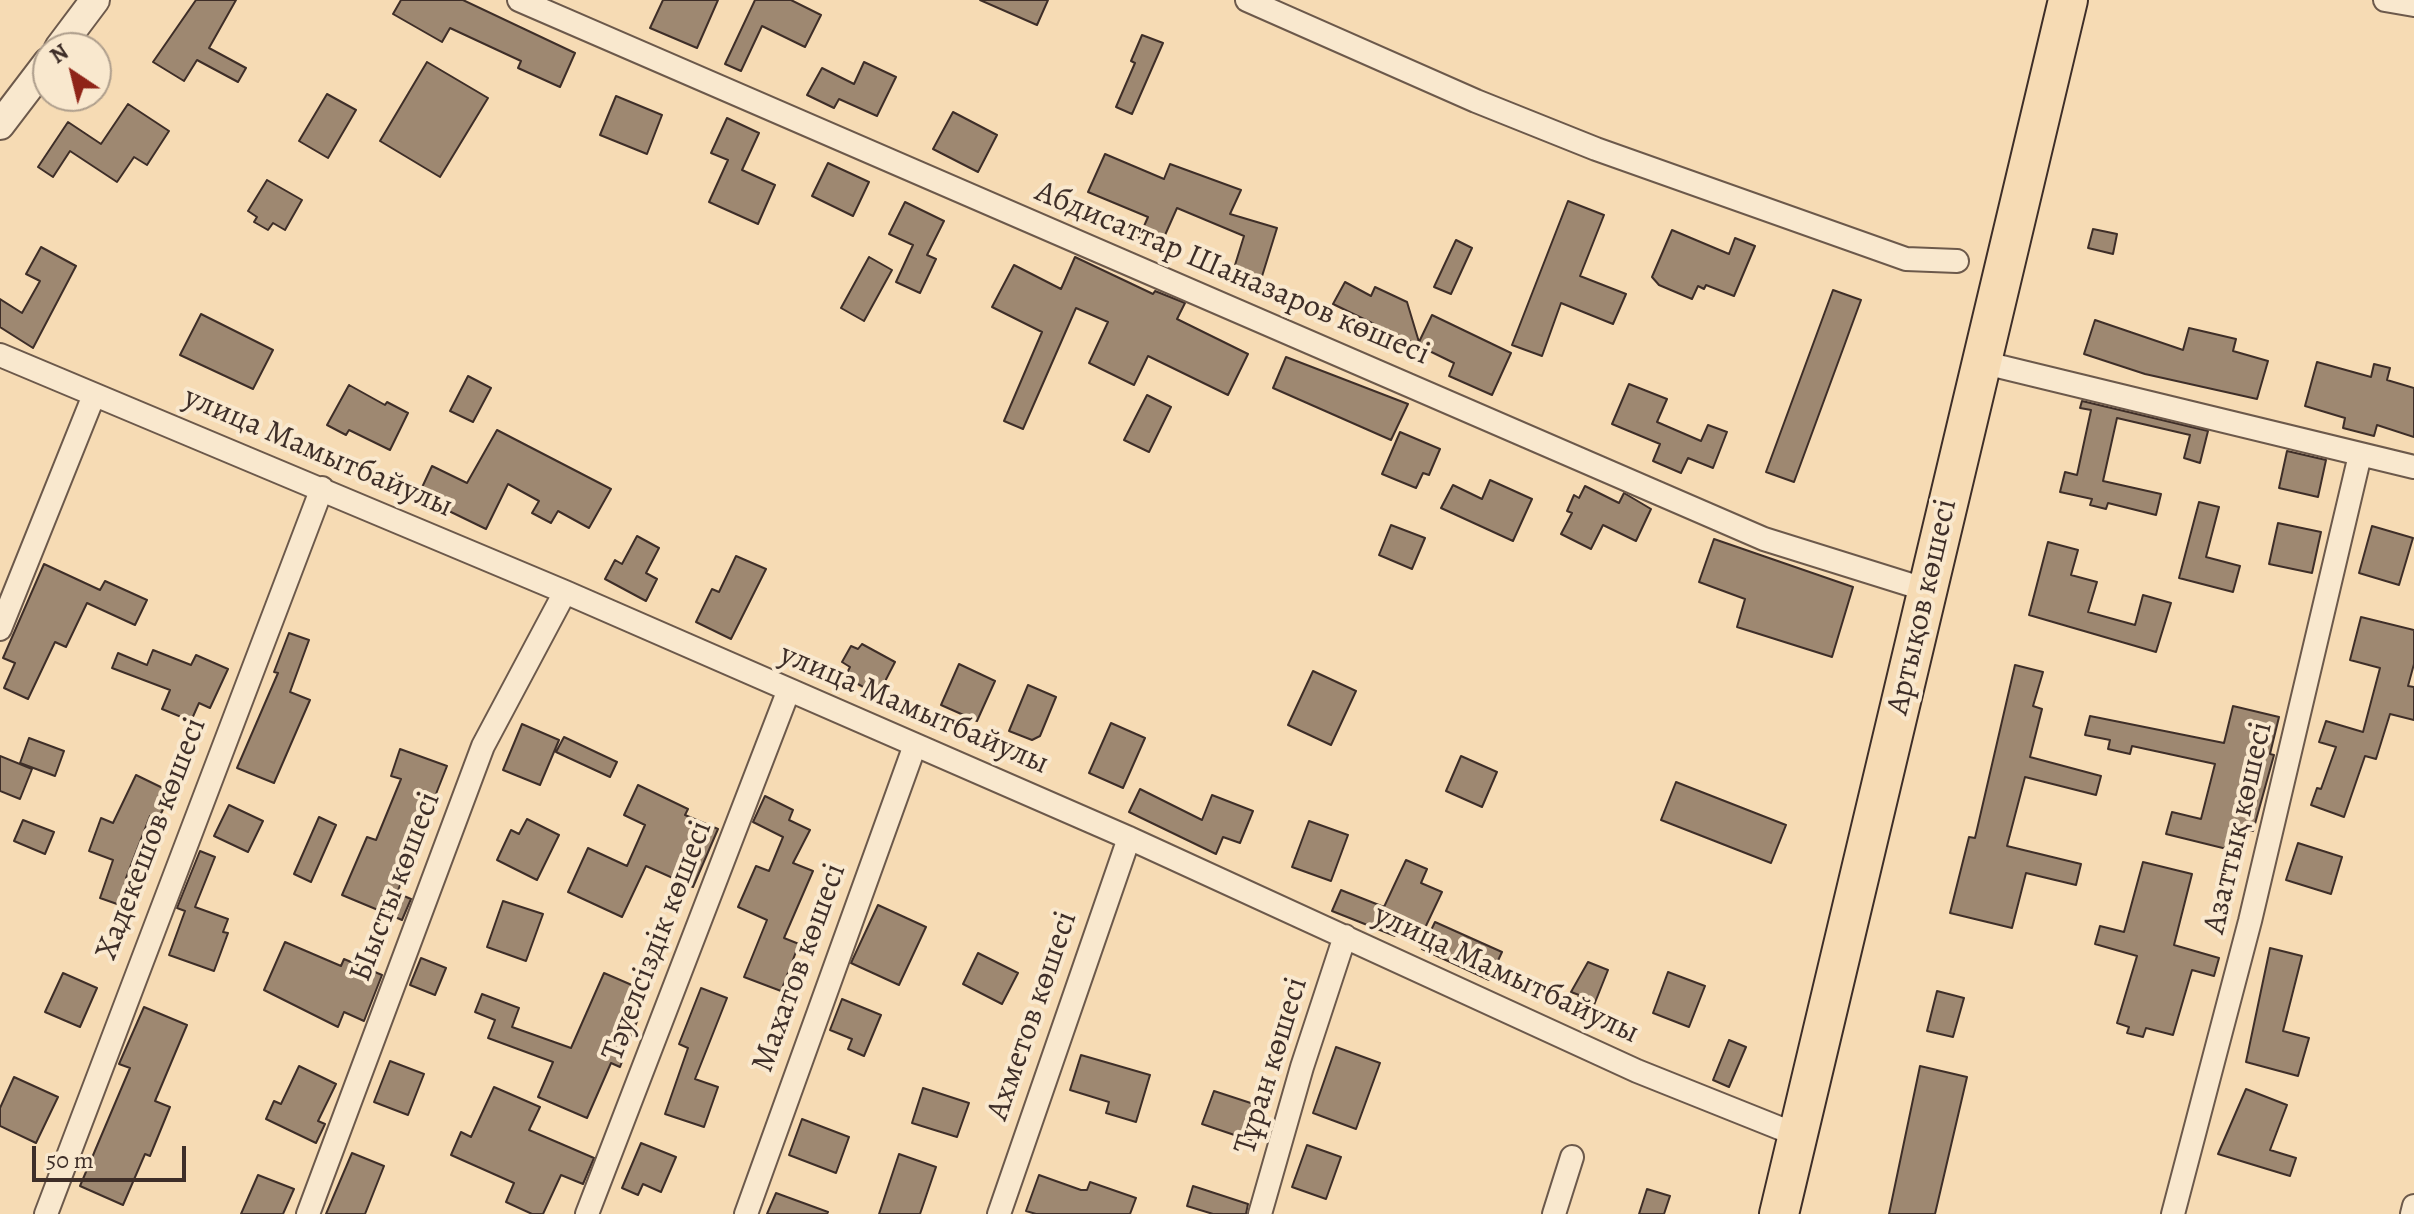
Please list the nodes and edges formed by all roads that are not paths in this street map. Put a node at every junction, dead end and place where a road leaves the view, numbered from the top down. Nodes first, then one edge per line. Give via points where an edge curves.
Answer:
1 (95, 0) edge
2 (519, 0) edge
3 (1247, 0) edge
4 (2068, 0) edge
5 (2385, 0) edge
6 (2414, 5) edge
7 (71, 32) edge
8 (32, 83) edge
9 (0, 125) edge
10 (1957, 261) dead end
11 (0, 355) edge
12 (1981, 362) junction
13 (94, 395) junction
14 (2360, 455) junction
15 (2414, 467) edge
16 (322, 488) junction
17 (1927, 590) junction
18 (565, 592) junction
19 (0, 629) edge
20 (788, 692) junction
21 (915, 745) junction
22 (1129, 838) junction
23 (1345, 936) junction
24 (1797, 1135) junction
25 (1572, 1157) dead end
26 (2414, 1206) edge
27 (46, 1214) edge
28 (308, 1214) edge
29 (587, 1214) edge
30 (746, 1214) edge
31 (999, 1214) edge
32 (1260, 1214) edge
33 (1554, 1214) edge
34 (1779, 1214) edge
35 (2173, 1214) edge
36 (2412, 1214) edge

1 - 7 street
2 - 17 street, Абдисаттар Шаназаров көшесі via 1764,539
3 - 10 street via 1596,149 1906,259
4 - 12 highway, Артықов көшесі
5 - 6 street
8 - 9 street
11 - 13 street, улица Мамытбайулы
12 - 14 street
12 - 17 highway, Артықов көшесі
13 - 16 street, улица Мамытбайулы
13 - 19 street
14 - 15 street
14 - 35 street, Азаттық көшесі via 2250,921
16 - 18 street, улица Мамытбайулы
16 - 27 street, Хадекешов көшесі
17 - 24 highway, Артықов көшесі
18 - 20 street, улица Мамытбайулы
18 - 28 street, Ыысты көшесі via 483,746
20 - 21 street, улица Мамытбайулы
20 - 29 street, Тәуелсіздік көшесі
21 - 22 street, улица Мамытбайулы
21 - 30 street, Махатов көшесі
22 - 23 street, улица Мамытбайулы
22 - 31 street, Ахметов көшесі
23 - 24 street, улица Мамытбайулы via 1637,1071
23 - 32 street, Тұран көшесі
24 - 34 highway, Артықов көшесі
25 - 33 street
26 - 36 street

